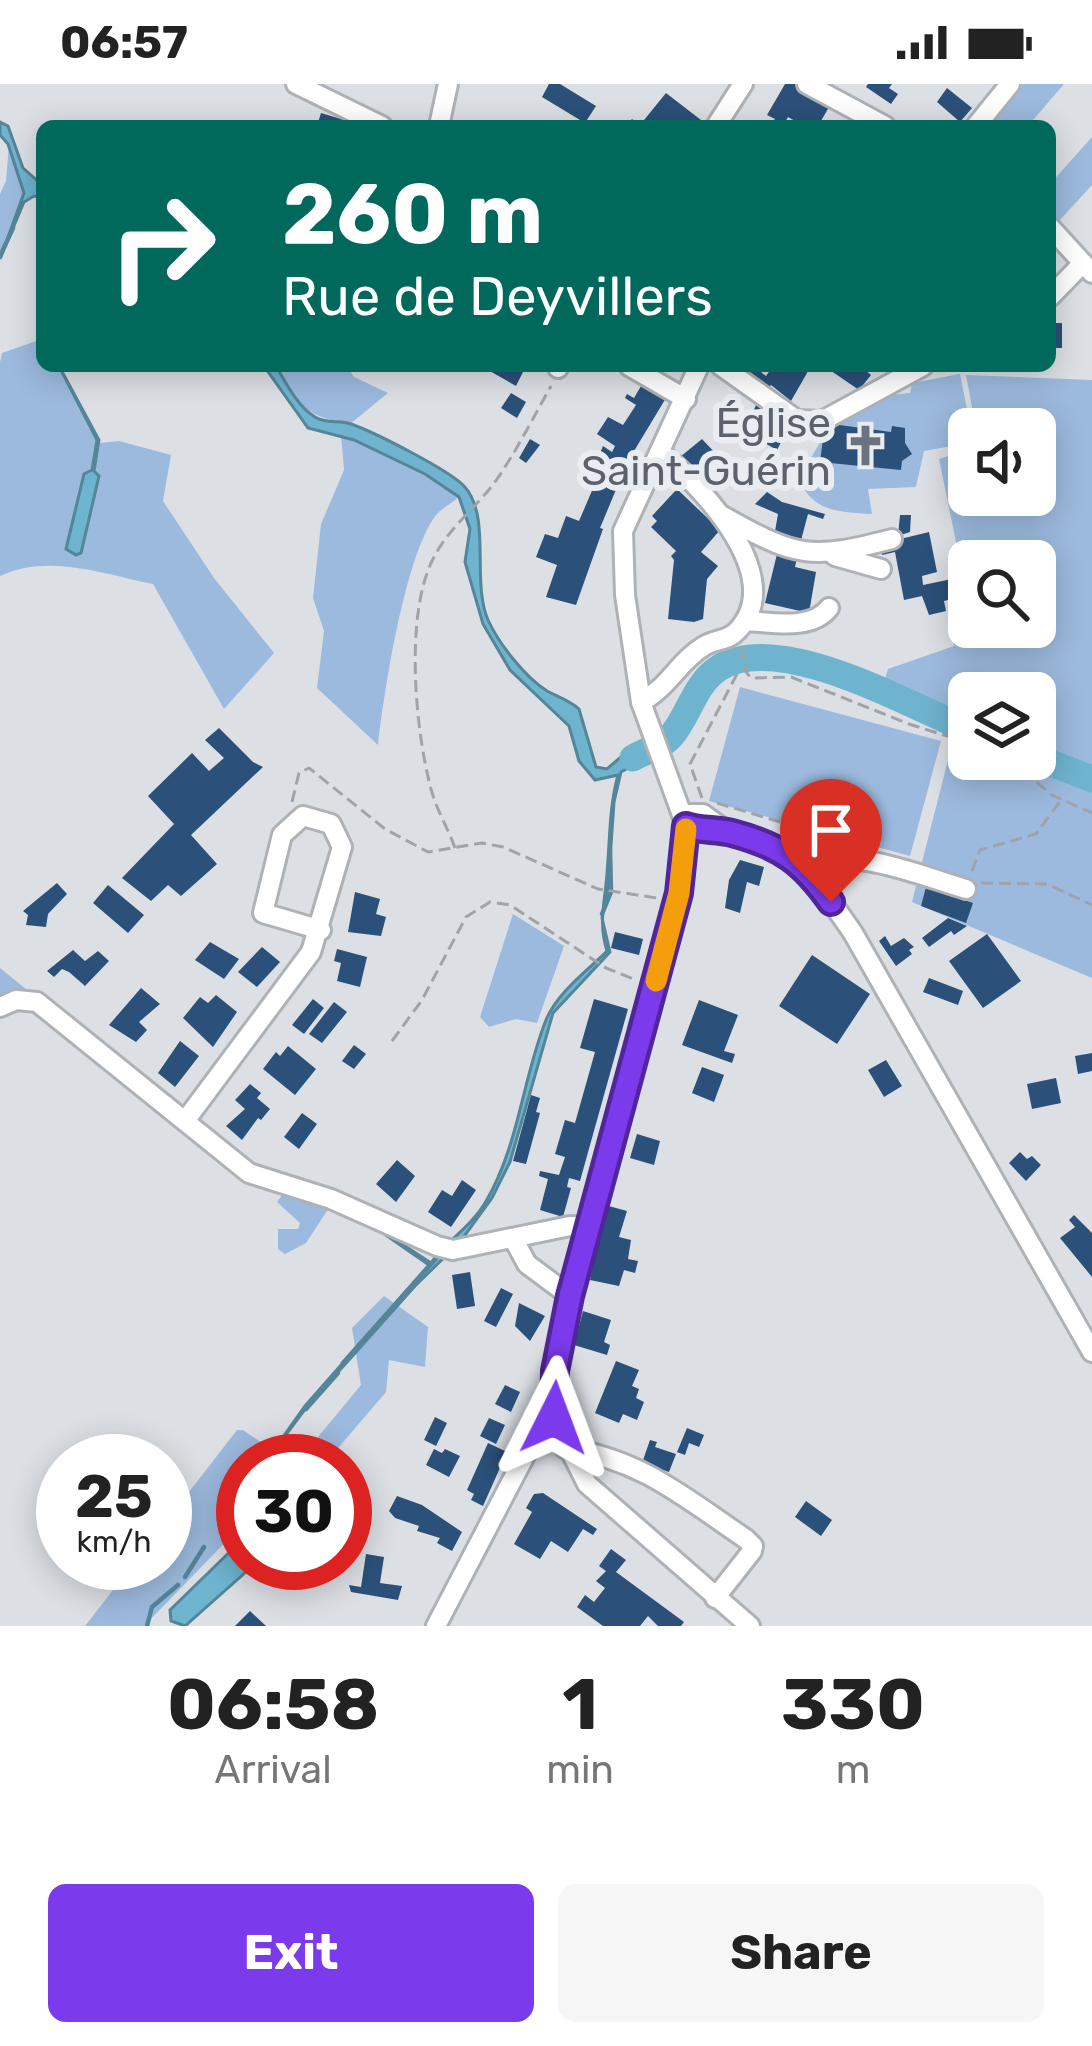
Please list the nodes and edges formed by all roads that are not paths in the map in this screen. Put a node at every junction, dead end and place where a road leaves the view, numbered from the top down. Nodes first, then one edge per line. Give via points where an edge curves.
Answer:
1 (296, 84) edge
2 (346, 84) edge
3 (448, 84) edge
4 (743, 84) edge
5 (808, 84) edge
6 (1010, 84) edge
7 (341, 108) junction
8 (368, 120) edge
9 (441, 120) edge
10 (720, 120) edge
11 (874, 120) edge
12 (981, 120) edge
13 (1056, 234) edge
14 (1087, 268) edge
15 (1056, 292) edge
16 (639, 372) edge
17 (697, 372) edge
18 (729, 372) edge
19 (912, 372) edge
20 (686, 399) junction
21 (660, 452) junction
22 (719, 514) junction
23 (892, 538) dead end
24 (830, 555) junction
25 (881, 569) dead end
26 (829, 608) dead end
27 (745, 621) junction
28 (641, 702) junction
29 (684, 820) junction
30 (800, 864) junction
31 (966, 889) dead end
32 (321, 930) junction
33 (0, 1007) edge
34 (184, 1121) junction
35 (589, 1227) junction
36 (513, 1238) junction
37 (570, 1296) junction
38 (1092, 1352) edge
39 (554, 1418) junction
40 (566, 1448) junction
41 (715, 1598) junction
42 (436, 1626) edge
43 (750, 1626) edge

1 - 7 street
2 - 7 street
3 - 9 street
4 - 10 street
5 - 11 street
6 - 12 street
7 - 8 street
13 - 14 street
14 - 15 street
16 - 20 street
17 - 20 street
18 - 19 street via 797,420 822,421
20 - 21 street
21 - 22 street
21 - 28 street via 623,531
22 - 24 street via 773,544
22 - 27 street via 754,576
23 - 24 street
24 - 25 street
26 - 27 street via 799,623
27 - 28 street via 732,636 703,646
28 - 29 street
29 - 30 street via 703,814
29 - 35 street via 676,901
30 - 31 street via 849,858
30 - 38 street via 853,933
32 - 32 street via 342,847 332,824 303,816 282,835 263,913
32 - 34 street via 302,969
33 - 34 street via 37,1001
34 - 36 street via 249,1173 445,1248
35 - 36 street
35 - 37 street
36 - 37 street via 527,1264
37 - 39 street
39 - 40 street
39 - 42 street via 541,1425
40 - 41 street via 587,1484
40 - 41 street via 639,1467 753,1546
41 - 43 street

